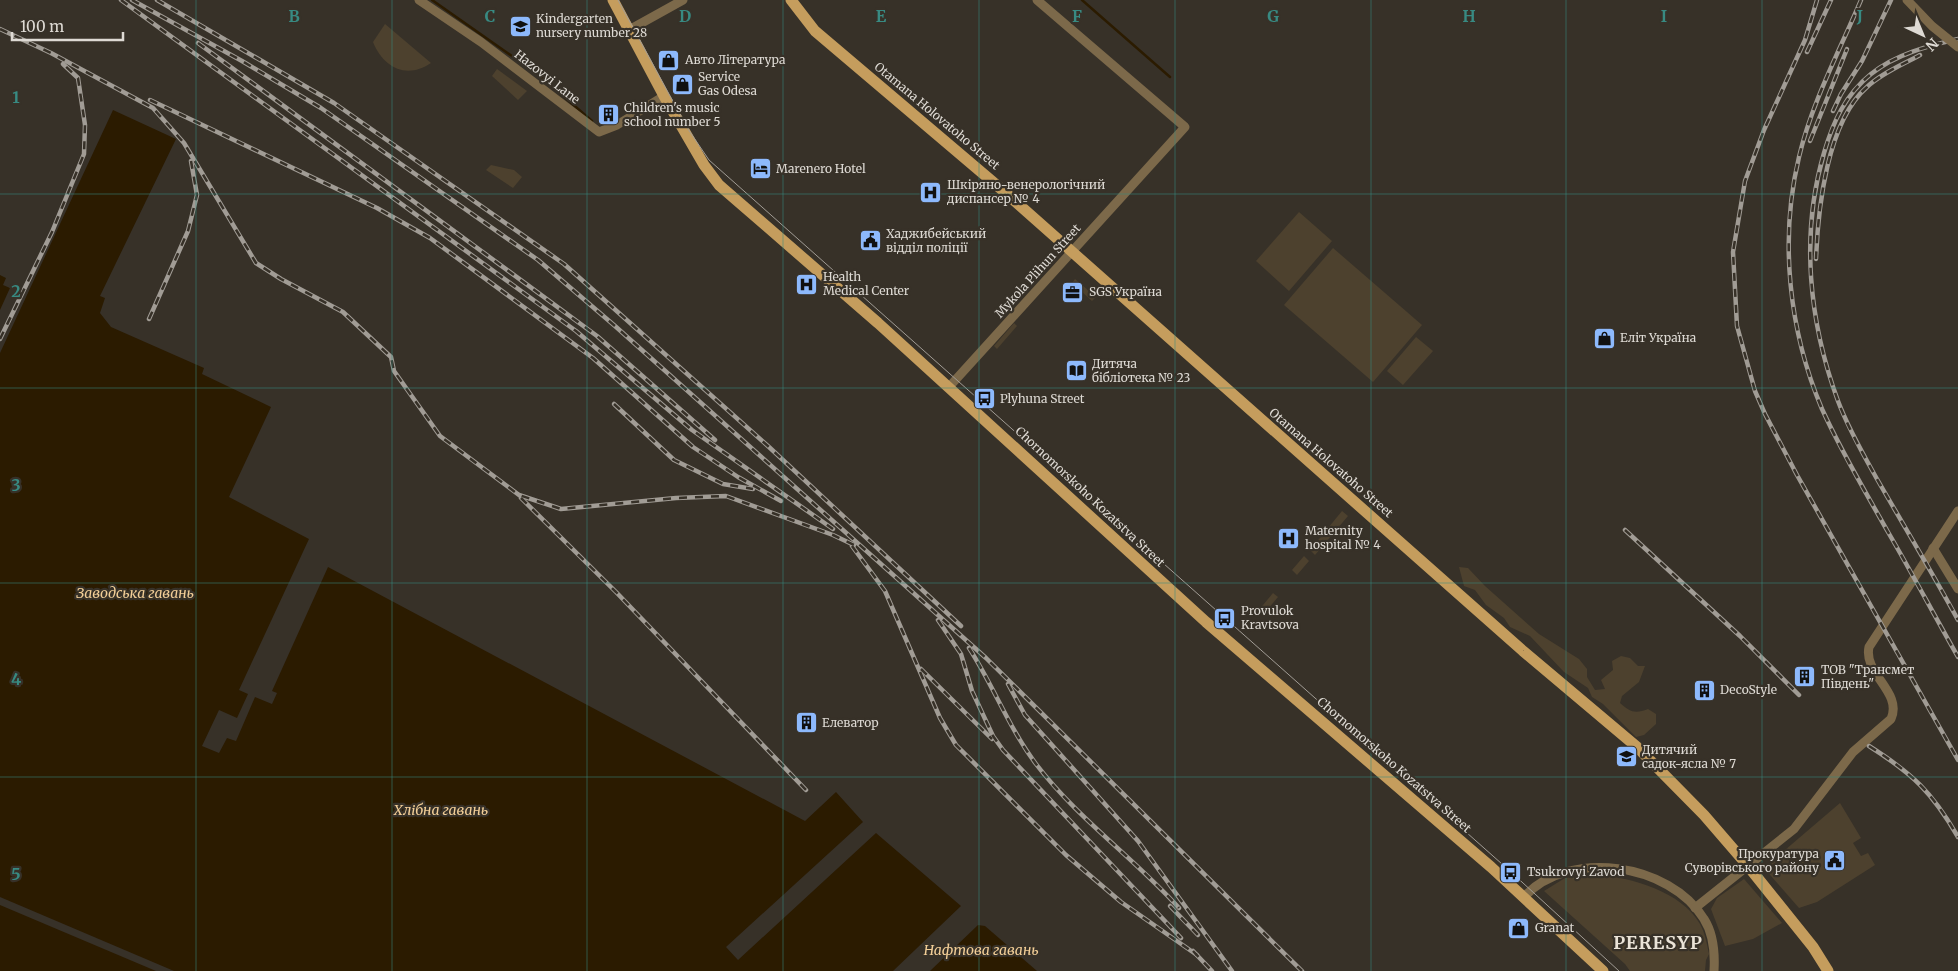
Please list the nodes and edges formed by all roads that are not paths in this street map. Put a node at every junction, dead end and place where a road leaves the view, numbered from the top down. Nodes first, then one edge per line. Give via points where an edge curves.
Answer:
1 (418, 0) edge
2 (613, 0) edge
3 (683, 0) edge
4 (790, 0) edge
5 (1037, 0) edge
6 (1908, 0) edge
7 (629, 30) junction
8 (1958, 47) edge
9 (664, 96) junction
10 (1073, 252) junction
11 (950, 387) junction
12 (1958, 511) edge
13 (1933, 548) junction
14 (1958, 590) edge
15 (1748, 866) junction
16 (1524, 897) junction
17 (1695, 908) junction
18 (1603, 971) edge
19 (1714, 971) edge
20 (1828, 971) edge

1 - 9 street, Hazovyi Lane via 489,48 598,132 617,125
2 - 7 main road, Chornomorskoho Kozatstva Street
3 - 7 street
4 - 10 main road, Otamana Holovatoho Street via 815,31
5 - 10 street, Mykola Plihun Street via 1186,127
6 - 8 street, bridge via 1932,26
7 - 9 main road, Chornomorskoho Kozatstva Street
9 - 11 main road, Chornomorskoho Kozatstva Street via 713,179
10 - 11 street, Mykola Plihun Street
10 - 15 main road, Otamana Holovatoho Street via 1523,651 1637,747 1704,815
11 - 16 main road, Chornomorskoho Kozatstva Street via 1206,622
12 - 13 street
13 - 14 street
13 - 15 street via 1869,647 1867,659 1892,700 1894,714 1853,752 1794,829
15 - 17 street
15 - 20 main road, Otamana Holovatoho Street via 1813,947
16 - 17 street via 1551,876 1598,867 1628,871 1655,880
16 - 18 main road, Chornomorskoho Kozatstva Street
17 - 19 street via 1706,923 1710,936

